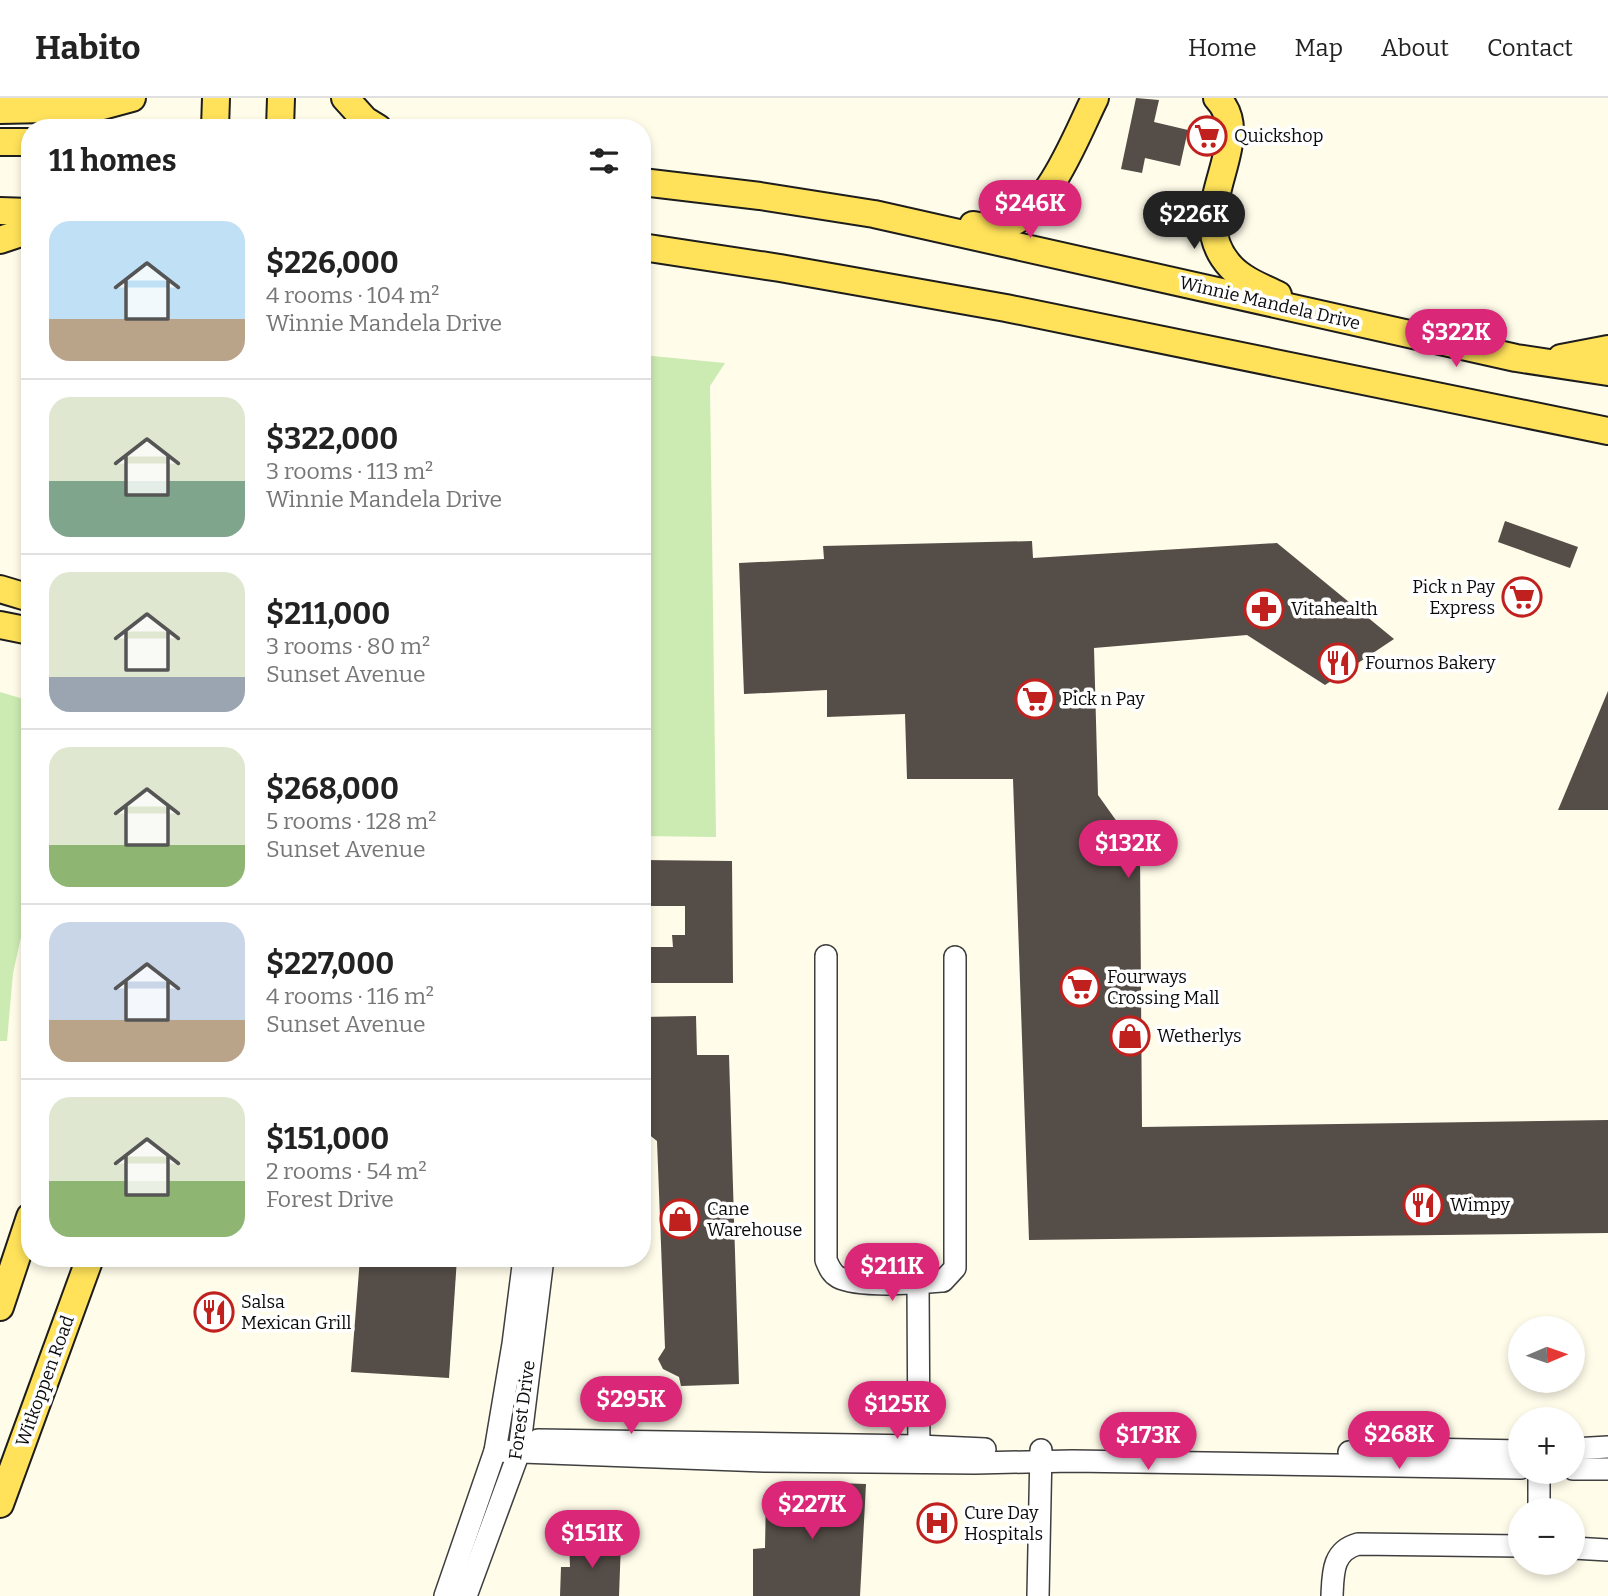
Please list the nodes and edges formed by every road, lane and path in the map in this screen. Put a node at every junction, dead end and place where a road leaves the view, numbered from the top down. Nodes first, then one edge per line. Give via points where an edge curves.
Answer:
1 (132, 98) edge
2 (345, 98) edge
3 (1095, 98) edge
4 (1217, 98) edge
5 (216, 99) edge
6 (0, 110) edge
7 (215, 119) edge
8 (364, 119) edge
9 (0, 142) edge
10 (21, 142) edge
11 (651, 183) edge
12 (0, 211) edge
13 (21, 212) edge
14 (874, 214) junction
15 (21, 233) edge
16 (0, 240) edge
17 (651, 248) edge
18 (1314, 313) junction
19 (1608, 349) edge
20 (1542, 362) junction
21 (1608, 372) edge
22 (1608, 431) edge
23 (0, 589) edge
24 (21, 595) edge
25 (0, 625) edge
26 (21, 629) edge
27 (826, 956) dead end
28 (955, 957) dead end
29 (21, 1244) edge
30 (87, 1267) edge
31 (523, 1267) edge
32 (542, 1267) edge
33 (918, 1283) junction
34 (0, 1307) edge
35 (496, 1445) junction
36 (520, 1446) junction
37 (1608, 1447) edge
38 (1585, 1448) edge
39 (1508, 1451) edge
40 (919, 1454) junction
41 (1041, 1456) junction
42 (1508, 1468) edge
43 (1585, 1469) edge
44 (1608, 1469) edge
45 (0, 1504) edge
46 (1508, 1546) edge
47 (1585, 1549) edge
48 (1608, 1550) edge
49 (445, 1596) edge
50 (466, 1596) edge
51 (1038, 1596) edge
52 (1332, 1596) edge

1 - 6 main road via 95,108
2 - 8 main road
3 - 14 main road via 1048,189 1038,204 1013,223 989,228 914,214
4 - 18 main road via 1227,113 1230,132 1213,210 1217,246 1241,276
5 - 7 main road
9 - 10 main road
11 - 14 main road, Winnie Mandela Drive
12 - 13 main road
14 - 18 main road, Winnie Mandela Drive
15 - 16 main road
17 - 22 main road via 1033,314
18 - 20 main road, Winnie Mandela Drive
19 - 20 main road
20 - 21 main road, Winnie Mandela Drive
23 - 24 main road
25 - 26 main road
27 - 33 street via 826,1260 836,1276 851,1282
28 - 33 street via 955,1268 943,1280
29 - 34 main road
30 - 45 main road, Witkoppen Road
31 - 35 street, Forest Drive
32 - 36 street, Forest Drive
33 - 40 street
35 - 36 street
35 - 49 street, Forest Drive
36 - 40 street
36 - 50 street, Forest Drive
37 - 38 street
39 - 41 street
40 - 41 street
41 - 42 street
41 - 51 street
43 - 44 street
46 - 52 street via 1350,1546 1343,1550 1334,1570
47 - 48 street

